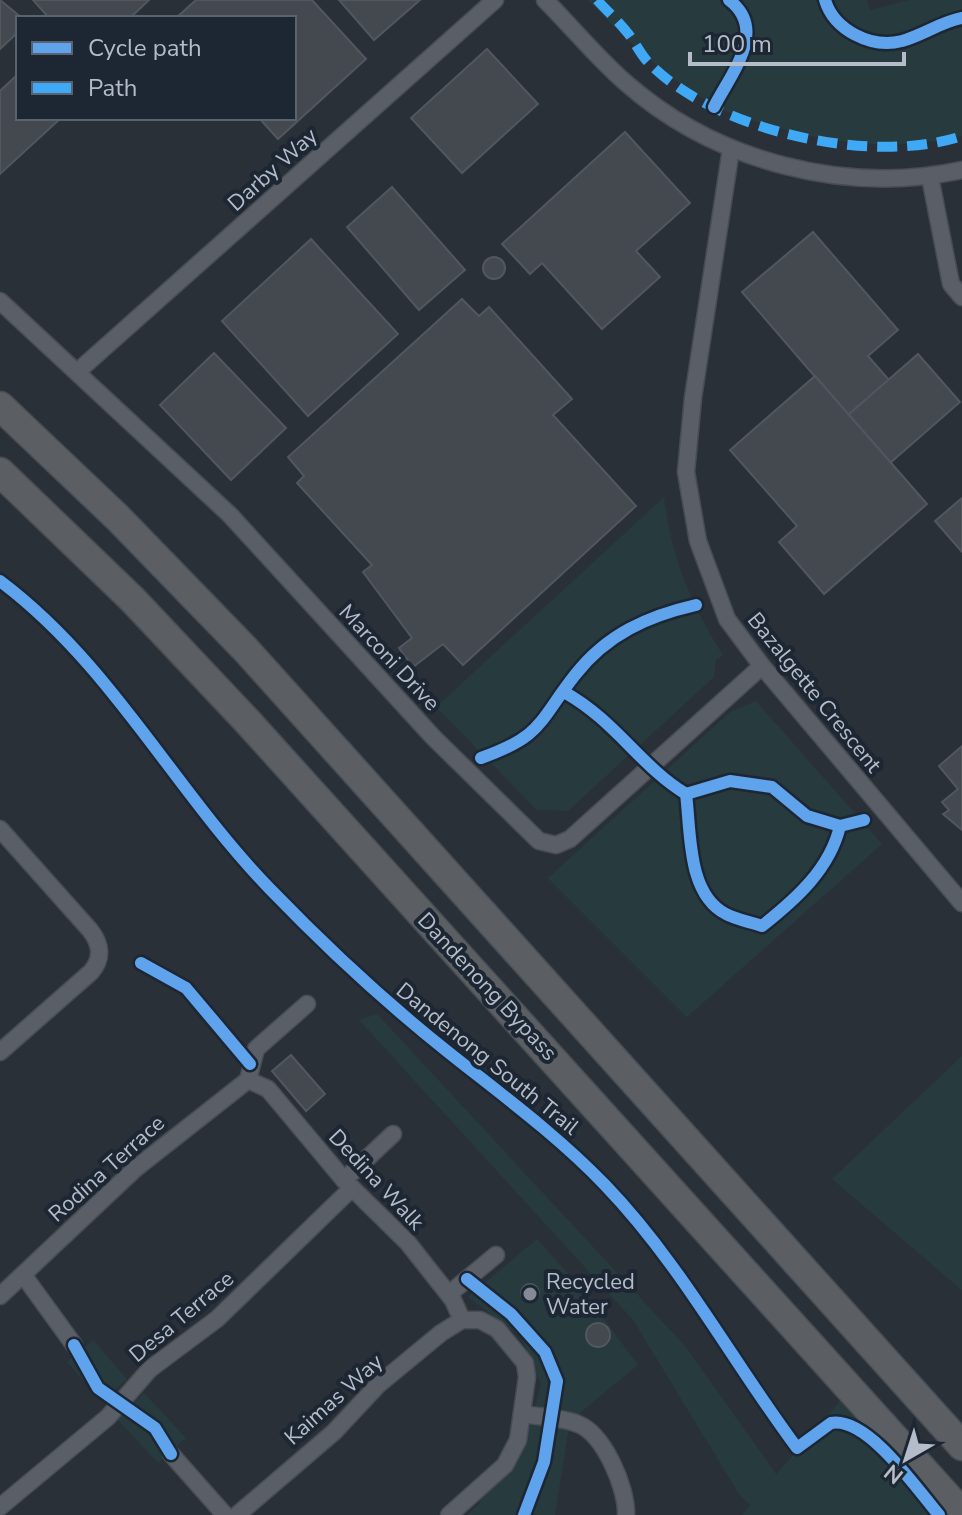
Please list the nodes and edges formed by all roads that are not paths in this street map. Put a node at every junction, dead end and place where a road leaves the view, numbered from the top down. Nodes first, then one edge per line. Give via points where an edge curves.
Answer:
1 (495, 0) edge
2 (545, 0) edge
3 (731, 149) junction
4 (962, 170) edge
5 (930, 177) junction
6 (962, 297) edge
7 (0, 301) edge
8 (77, 372) junction
9 (0, 406) edge
10 (0, 472) edge
11 (762, 666) junction
12 (0, 829) edge
13 (962, 903) edge
14 (307, 1004) dead end
15 (0, 1052) edge
16 (248, 1080) junction
17 (393, 1134) dead end
18 (348, 1184) junction
19 (496, 1255) dead end
20 (24, 1276) junction
21 (449, 1294) junction
22 (0, 1296) edge
23 (462, 1320) junction
24 (74, 1345) dead end
25 (522, 1414) junction
26 (962, 1446) edge
27 (171, 1454) dead end
28 (0, 1507) edge
29 (962, 1513) edge
30 (225, 1515) edge
31 (237, 1515) edge
32 (449, 1515) edge
33 (626, 1515) edge

1 - 8 street, Darby Way
2 - 3 street via 627,84
3 - 5 street via 826,175
3 - 11 street, Bazalgette Crescent via 686,472 698,541 727,619
4 - 5 street
5 - 6 street via 951,284
7 - 8 street, Marconi Drive
8 - 11 street, Marconi Drive via 230,515 433,737 539,841 556,845 570,839
9 - 26 highway, Dandenong Bypass via 246,650
10 - 29 highway, Dandenong Bypass via 133,600 248,722
11 - 13 street, Bazalgette Crescent
12 - 15 street via 90,930 99,949 91,972
14 - 16 street via 256,1049
16 - 18 street, Dedina Walk via 268,1089
16 - 20 street, Rodina Terrace via 135,1169
17 - 18 street, Desa Terrace
18 - 21 street, Dedina Walk via 408,1243
18 - 28 street, Desa Terrace via 217,1319 150,1369 108,1417
19 - 21 street
20 - 22 street, Rodina Terrace
20 - 24 street
21 - 23 street, Dedina Walk
23 - 25 street via 492,1325 523,1358 528,1372
23 - 31 street, Kaimas Way via 386,1378 334,1432
25 - 32 street via 510,1459
25 - 33 street via 579,1424 592,1434 622,1483
27 - 30 street

